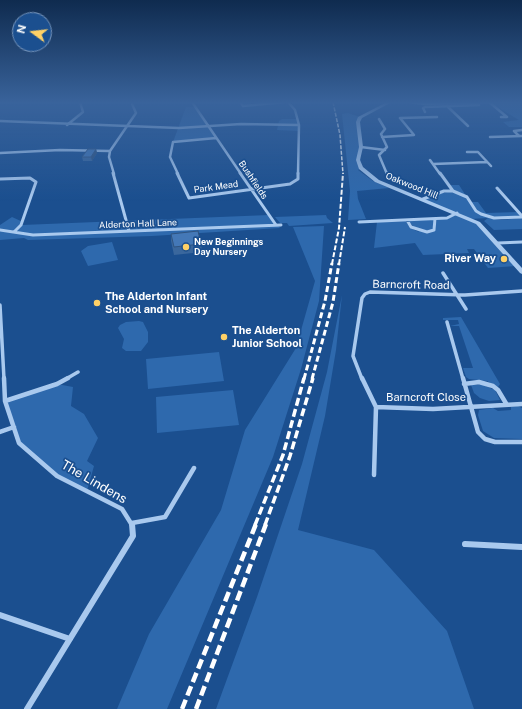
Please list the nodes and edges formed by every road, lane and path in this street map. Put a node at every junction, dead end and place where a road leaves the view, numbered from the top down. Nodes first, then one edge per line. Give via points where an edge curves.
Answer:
1 (120, 135) edge
2 (214, 135) edge
3 (298, 135) edge
4 (360, 135) edge
5 (413, 135) edge
6 (520, 136) edge
7 (382, 137) joint
8 (490, 137) dead end
9 (216, 138) junction
10 (361, 147) junction
11 (385, 150) junction
12 (110, 151) junction
13 (467, 152) dead end
14 (0, 153) edge
15 (430, 160) dead end
16 (487, 162) junction
17 (433, 164) junction
18 (491, 166) dead end
19 (389, 178) dead end
20 (0, 179) edge
21 (497, 188) dead end
22 (252, 189) junction
23 (453, 191) junction
24 (423, 199) junction
25 (457, 213) junction
26 (522, 216) edge
27 (436, 219) junction
28 (407, 220) junction
29 (359, 222) dead end
30 (276, 225) junction
31 (281, 225) dead end
32 (0, 230) edge
33 (129, 231) junction
34 (14, 232) junction
35 (522, 242) edge
36 (498, 243) junction
37 (522, 272) edge
38 (443, 273) dead end
39 (522, 291) edge
40 (456, 294) junction
41 (0, 305) edge
42 (466, 309) dead end
43 (1, 320) edge
44 (447, 322) dead end
45 (78, 372) dead end
46 (2, 380) edge
47 (464, 384) junction
48 (5, 401) junction
49 (522, 404) edge
50 (507, 405) junction
51 (376, 407) junction
52 (471, 407) junction
53 (14, 427) junction
54 (0, 432) edge
55 (522, 442) edge
56 (194, 468) dead end
57 (374, 475) dead end
58 (132, 523) junction
59 (465, 544) dead end
60 (522, 547) edge
61 (0, 615) edge
62 (70, 639) junction
63 (27, 709) edge

1 - 12 street
2 - 9 street, Bushfields
3 - 22 street via 298,179 290,184
4 - 10 street, Oakwood Hill
5 - 7 street
6 - 8 street
7 - 11 street via 387,147
9 - 22 street, Bushfields
9 - 22 street, Park Mead via 174,142 170,157 189,198
10 - 11 street
10 - 24 street, Oakwood Hill via 358,160 365,172 377,181
11 - 19 street via 379,155
12 - 14 street via 29,150
12 - 33 street via 109,157
13 - 16 street via 478,152
15 - 17 street
16 - 17 street
16 - 18 street
17 - 23 street
20 - 34 street via 30,178 36,182 21,225
21 - 26 street
22 - 30 street, Bushfields
23 - 24 street via 444,191
23 - 26 street via 467,197 481,214 494,218
24 - 25 street, Oakwood Hill
25 - 27 street via 447,218
25 - 36 street, Oakwood Hill via 478,223
27 - 28 street
27 - 28 street via 434,230 427,232 411,227
28 - 29 street
30 - 31 street, Alderton Hall Lane
30 - 33 street, Alderton Hall Lane
32 - 34 street, Alderton Hall Lane
33 - 34 street, Alderton Hall Lane via 33,235
35 - 36 street
36 - 37 street, Oakwood Hill
38 - 40 street
39 - 40 street
40 - 42 street
40 - 51 street, Barncroft Road via 364,294 353,356
41 - 43 street, The Lindens
43 - 46 street, The Lindens
44 - 47 street
45 - 48 street via 57,384
46 - 48 street, The Lindens
47 - 50 street via 479,382 493,386
47 - 52 street
48 - 53 street, The Lindens
49 - 50 street, Barncroft Close
50 - 52 street, Barncroft Close
51 - 52 street, Barncroft Close
51 - 57 street, Barncroft Close
52 - 55 street, Barncroft Close via 478,432 485,439 495,442
53 - 54 street
53 - 58 street, The Lindens via 19,443 57,476 122,509
56 - 58 street via 165,517
58 - 62 street via 133,536
59 - 60 street
61 - 62 street
62 - 63 street

